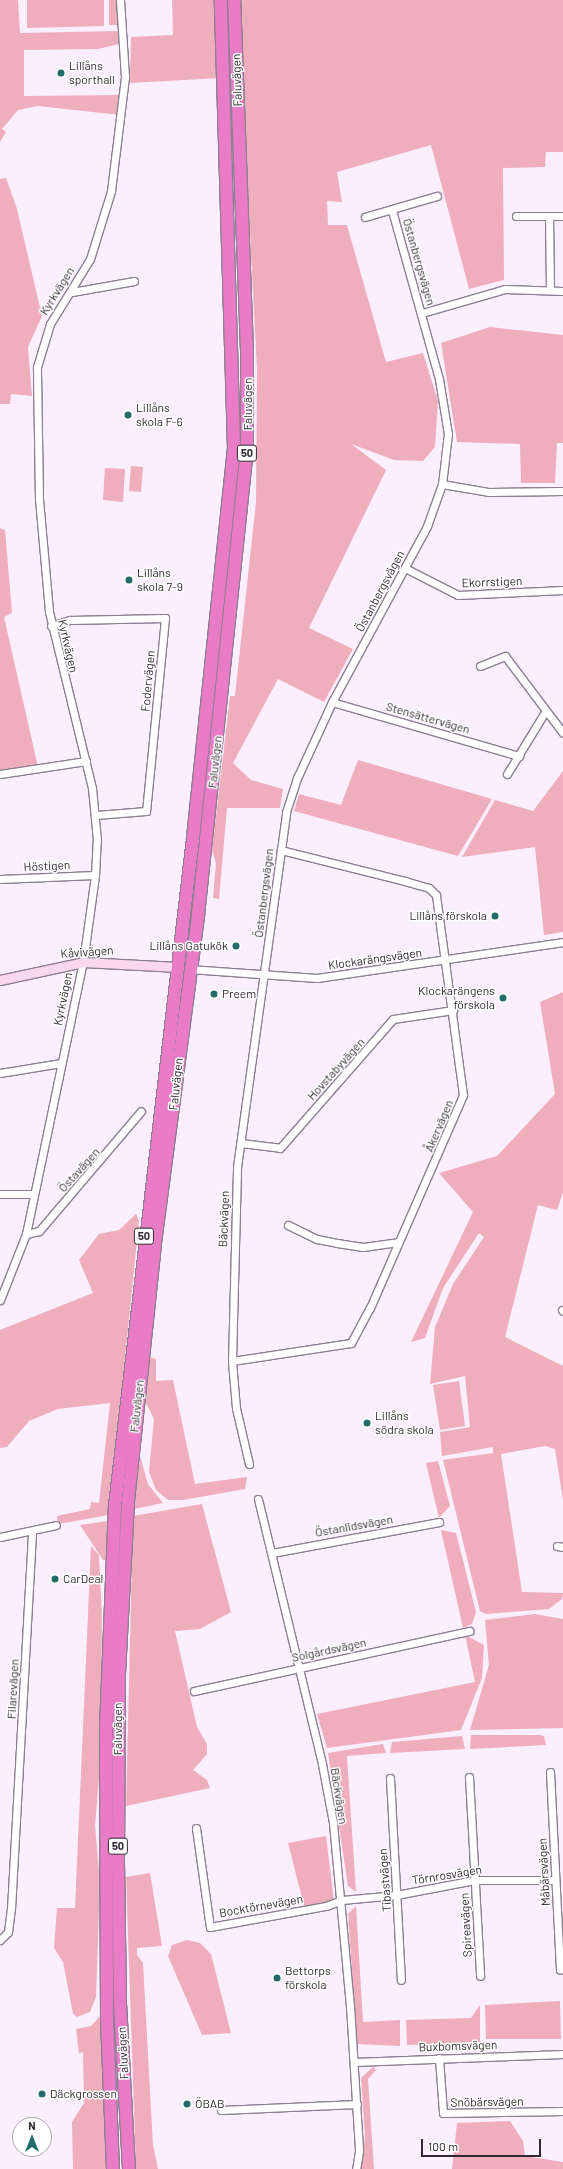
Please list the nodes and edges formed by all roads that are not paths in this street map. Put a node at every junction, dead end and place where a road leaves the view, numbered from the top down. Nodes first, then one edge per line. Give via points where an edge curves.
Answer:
1 (120, 0) edge
2 (221, 0) edge
3 (234, 0) edge
4 (437, 196) dead end
5 (392, 211) junction
6 (516, 216) dead end
7 (549, 216) junction
8 (563, 216) edge
9 (365, 217) dead end
10 (134, 281) dead end
11 (550, 289) junction
12 (563, 291) edge
13 (72, 292) junction
14 (422, 313) junction
15 (442, 484) junction
16 (563, 491) edge
17 (405, 568) junction
18 (563, 590) edge
19 (51, 626) junction
20 (480, 666) dead end
21 (332, 702) junction
22 (545, 712) junction
23 (562, 729) edge
24 (519, 756) junction
25 (86, 761) junction
26 (0, 774) edge
27 (507, 774) dead end
28 (96, 815) junction
29 (281, 850) junction
30 (95, 875) junction
31 (0, 879) edge
32 (563, 942) edge
33 (446, 960) junction
34 (82, 962) junction
35 (184, 968) junction
36 (264, 975) junction
37 (0, 980) edge
38 (453, 1010) junction
39 (61, 1063) junction
40 (0, 1073) edge
41 (141, 1111) dead end
42 (241, 1143) junction
43 (0, 1194) edge
44 (34, 1194) junction
45 (288, 1225) dead end
46 (26, 1234) junction
47 (398, 1242) junction
48 (3, 1282) edge
49 (0, 1300) edge
50 (232, 1360) junction
51 (249, 1464) dead end
52 (258, 1499) dead end
53 (439, 1522) dead end
54 (56, 1525) dead end
55 (32, 1532) junction
56 (0, 1538) edge
57 (272, 1553) junction
58 (470, 1631) dead end
59 (300, 1668) junction
60 (194, 1691) dead end
61 (550, 1772) dead end
62 (469, 1777) dead end
63 (390, 1778) dead end
64 (196, 1828) dead end
65 (474, 1880) junction
66 (555, 1880) junction
67 (396, 1895) junction
68 (342, 1900) junction
69 (0, 1940) edge
70 (560, 1970) dead end
71 (480, 1976) dead end
72 (401, 1980) dead end
73 (563, 2054) edge
74 (440, 2058) junction
75 (354, 2062) junction
76 (357, 2104) junction
77 (221, 2110) dead end
78 (563, 2111) edge
79 (113, 2169) edge
80 (129, 2169) edge
81 (356, 2169) edge

1 - 13 street, Kyrkvägen via 125,77 119,148 99,233
2 - 35 highway, Faluvägen / 50 via 234,448 184,917
3 - 35 highway, Faluvägen / 50 via 247,351 247,449 199,909
4 - 5 street, Östanbergsvägen
5 - 9 street, Östanbergsvägen
5 - 14 street, Östanbergsvägen
6 - 7 street
7 - 8 street
7 - 11 street
10 - 13 street
11 - 12 street
11 - 14 street via 505,289
13 - 19 street, Kyrkvägen via 50,324 37,367 38,498
14 - 15 street, Östanbergsvägen via 445,407 448,434
15 - 16 street via 489,492
15 - 17 street, Östanbergsvägen via 427,526
17 - 18 street, Ekorrstigen via 458,594
17 - 21 street, Östanbergsvägen
19 - 25 street, Kyrkvägen
19 - 28 street, Fodervägen via 70,620 165,618 146,811
20 - 22 street via 505,656
21 - 24 street, Stensättervägen
21 - 29 street, Östanbergsvägen via 288,801
22 - 23 street
22 - 24 street
24 - 27 street
25 - 26 street
25 - 28 street, Kyrkvägen
28 - 30 street, Kyrkvägen
29 - 33 street, Åkervägen via 429,888 436,895
29 - 36 street, Östanbergsvägen
30 - 31 street, Höstigen
30 - 34 street, Kyrkvägen
32 - 33 street, Klockarängsvägen
33 - 36 street, Klockarängsvägen via 317,978
33 - 38 street, Åkervägen
34 - 35 street, Kåvivägen
34 - 37 street, Kåvivägen
34 - 39 street, Kyrkvägen
35 - 36 street, Klockarängsvägen
35 - 79 highway, Faluvägen / 50 via 114,1528 106,1729 107,2018
35 - 80 highway, Faluvägen / 50 via 128,1501 119,1674 120,2005
36 - 42 street, Bäckvägen
38 - 42 street, Hovstabyvägen via 393,1019 280,1148
38 - 47 street, Åkervägen via 463,1101
39 - 40 street
39 - 44 street, Kyrkvägen
41 - 46 street, Östavägen via 39,1231
42 - 50 street, Bäckvägen via 235,1201
43 - 44 street
44 - 46 street, Kyrkvägen
45 - 47 street via 317,1239 337,1243 363,1247
46 - 48 street, Kyrkvägen
47 - 50 street, Åkervägen via 351,1343
48 - 49 street, Kyrkvägen
50 - 51 street, Bäckvägen via 236,1408
52 - 57 street, Bäckvägen
53 - 57 street, Östanlidsvägen
54 - 55 street
55 - 56 street
55 - 69 street, Filarevägen via 11,1909 8,1932
57 - 59 street, Bäckvägen
58 - 59 street, Solgårdsvägen
59 - 60 street, Solgårdsvägen
59 - 68 street, Bäckvägen via 327,1786
61 - 66 street, Måbärsvägen
62 - 65 street, Spireavägen
63 - 67 street, Tibastvägen
64 - 68 street, Bocktörnevägen via 210,1927 326,1906
65 - 66 street, Törnrosvägen
65 - 67 street, Törnrosvägen
65 - 71 street, Spireavägen
66 - 70 street, Måbärsvägen
67 - 68 street, Törnrosvägen
67 - 72 street, Tibastvägen
68 - 75 street, Bäckvägen
73 - 74 street, Buxbomsvägen
74 - 75 street, Buxbomsvägen
74 - 78 street, Snöbärsvägen via 443,2113
75 - 76 street, Bäckvägen
76 - 77 street
76 - 81 street, Bäckvägen

